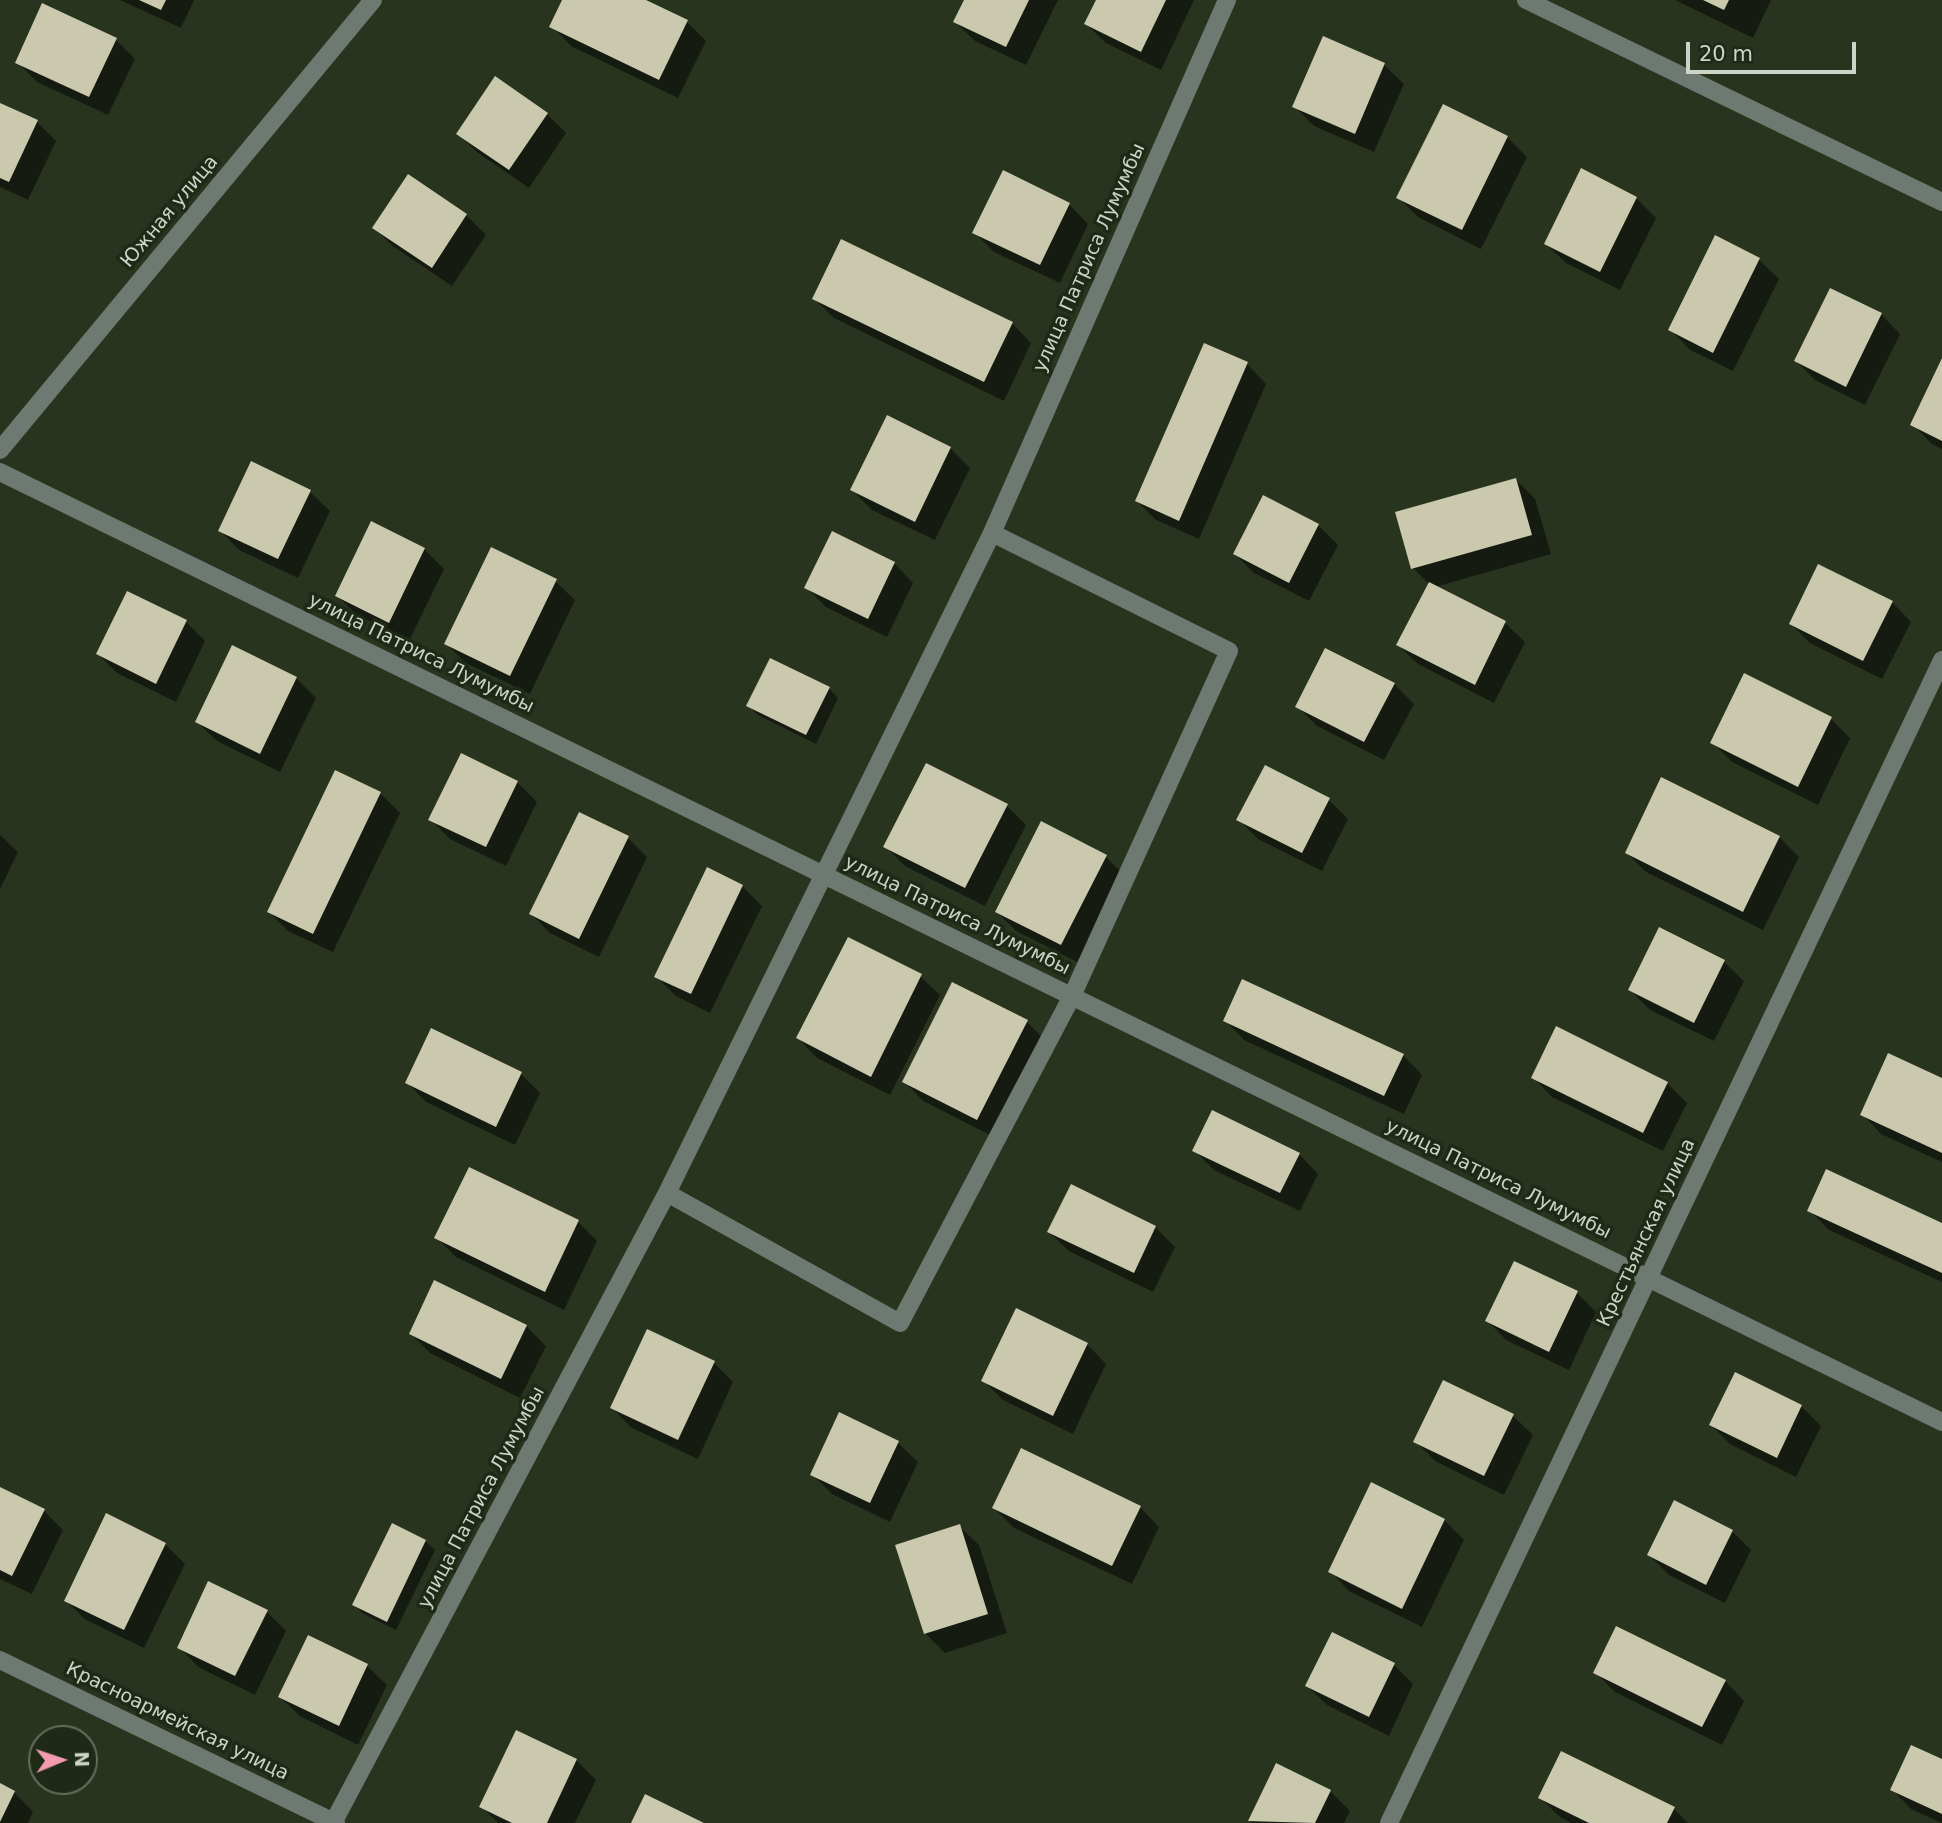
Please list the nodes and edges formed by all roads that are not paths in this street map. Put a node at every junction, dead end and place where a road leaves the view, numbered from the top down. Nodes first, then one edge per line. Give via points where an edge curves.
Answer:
1 (373, 0) edge
2 (1227, 0) edge
3 (1526, 0) edge
4 (1942, 202) edge
5 (0, 450) edge
6 (0, 472) edge
7 (992, 533) junction
8 (1942, 660) edge
9 (824, 874) junction
10 (1072, 996) junction
11 (667, 1193) junction
12 (1649, 1277) junction
13 (1942, 1422) edge
14 (0, 1660) edge
15 (334, 1823) edge
16 (1389, 1823) edge

1 - 5 street, Южная улица
2 - 7 street, улица Патриса Лумумбы
3 - 4 street
6 - 9 street, улица Патриса Лумумбы
7 - 9 street, улица Патриса Лумумбы
7 - 10 street, улица Патриса Лумумбы via 1230,651
8 - 12 street, Крестьянская улица
9 - 10 street, улица Патриса Лумумбы
9 - 11 street, улица Патриса Лумумбы
10 - 11 street, улица Патриса Лумумбы via 900,1323
10 - 12 street, улица Патриса Лумумбы
11 - 15 street, улица Патриса Лумумбы
12 - 13 street, улица Патриса Лумумбы
12 - 16 street, Крестьянская улица
14 - 15 street, Красноармейская улица

